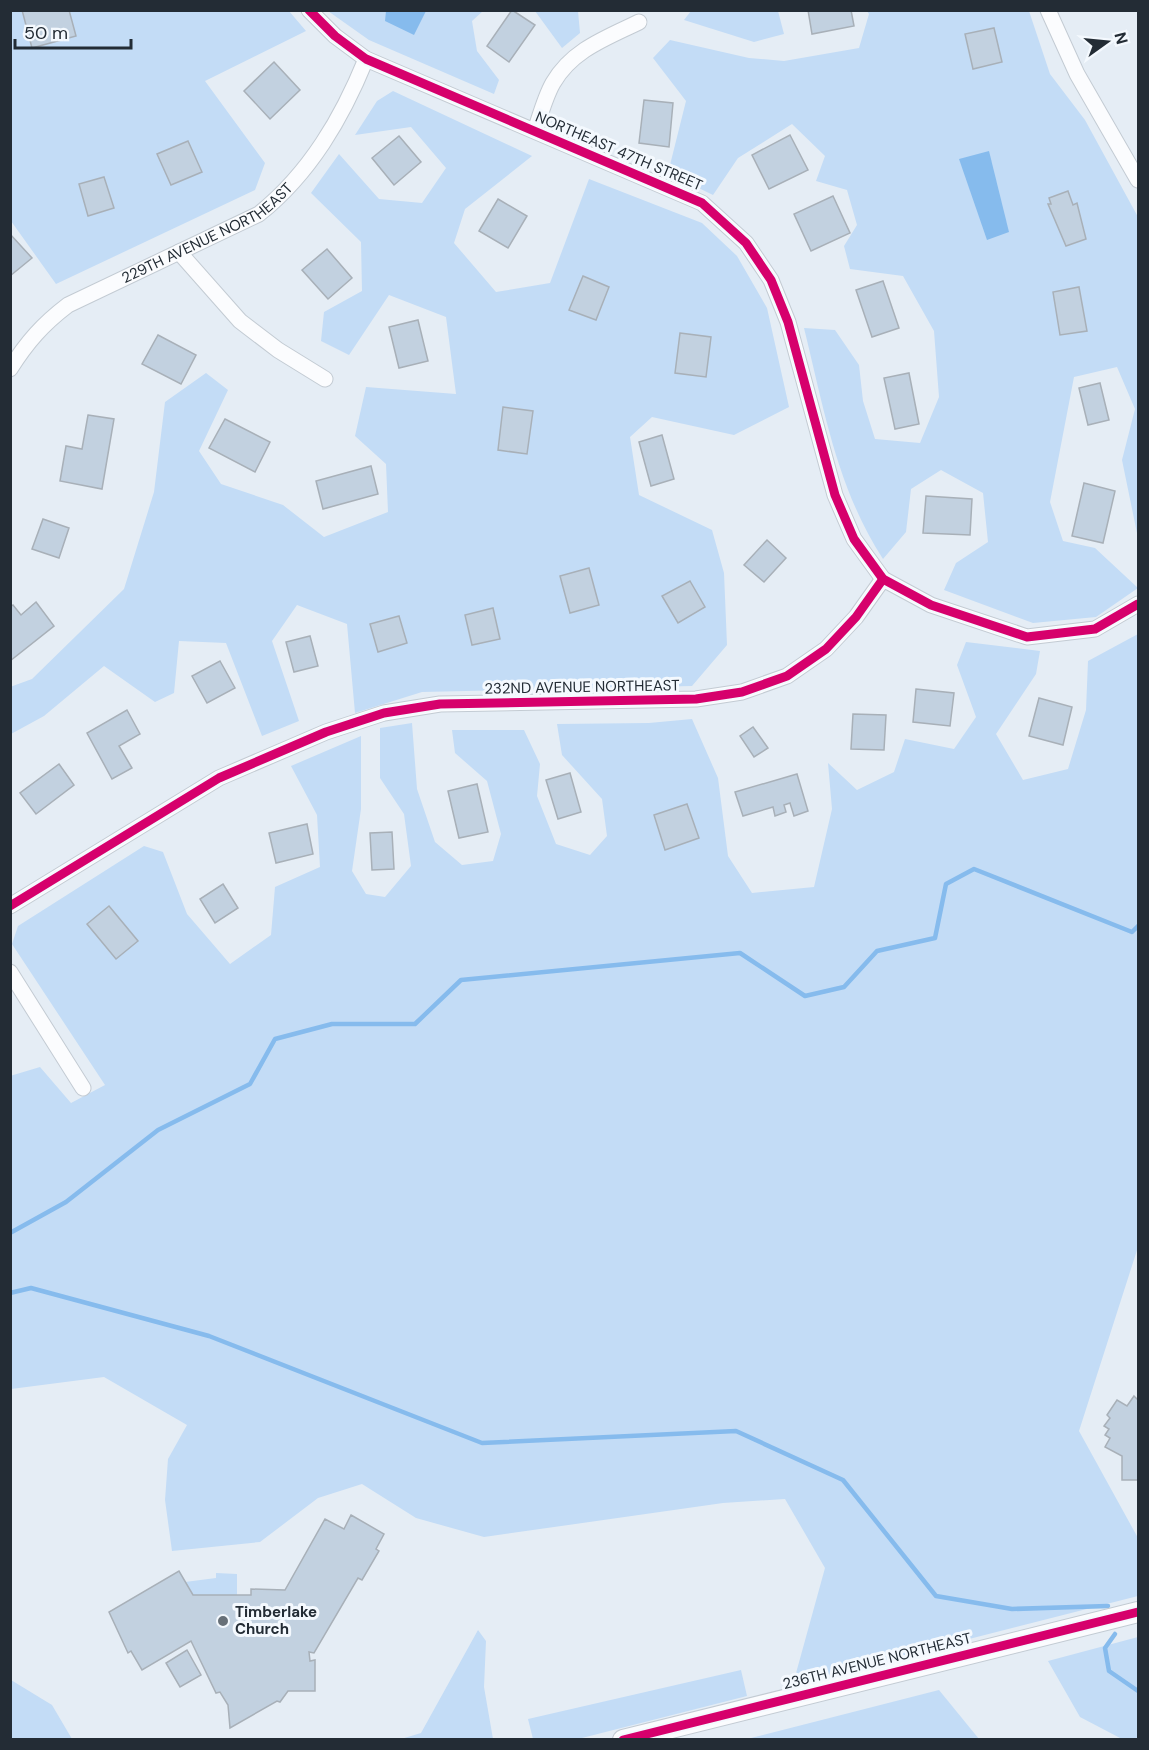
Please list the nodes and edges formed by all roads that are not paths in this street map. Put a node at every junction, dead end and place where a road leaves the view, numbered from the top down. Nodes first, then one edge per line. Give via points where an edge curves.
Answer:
1 (309, 10) edge
2 (1048, 10) edge
3 (639, 22) dead end
4 (366, 58) junction
5 (535, 131) junction
6 (1138, 180) edge
7 (179, 252) junction
8 (10, 369) edge
9 (325, 379) dead end
10 (884, 579) junction
11 (1138, 604) edge
12 (10, 906) edge
13 (10, 972) edge
14 (83, 1088) dead end
15 (1138, 1612) edge
16 (623, 1740) edge

1 - 4 street, NORTHEAST 47TH STREET via 335,36
2 - 6 street via 1077,74
3 - 5 street via 587,48 567,64 552,84
4 - 5 street, NORTHEAST 47TH STREET
4 - 7 street, 229TH AVENUE NORTHEAST via 334,129 282,196 259,214
5 - 10 street, NORTHEAST 47TH STREET via 702,202 746,243 771,280 788,322 835,495 854,539
7 - 8 street, 229TH AVENUE NORTHEAST via 68,305 42,325
7 - 9 street via 240,321
10 - 11 street via 931,605 1027,637 1095,629
10 - 12 street, 232ND AVENUE NORTHEAST via 826,649 788,676 742,692 696,699 440,704 384,714 326,732 219,778
13 - 14 street
15 - 16 street, 236TH AVENUE NORTHEAST

